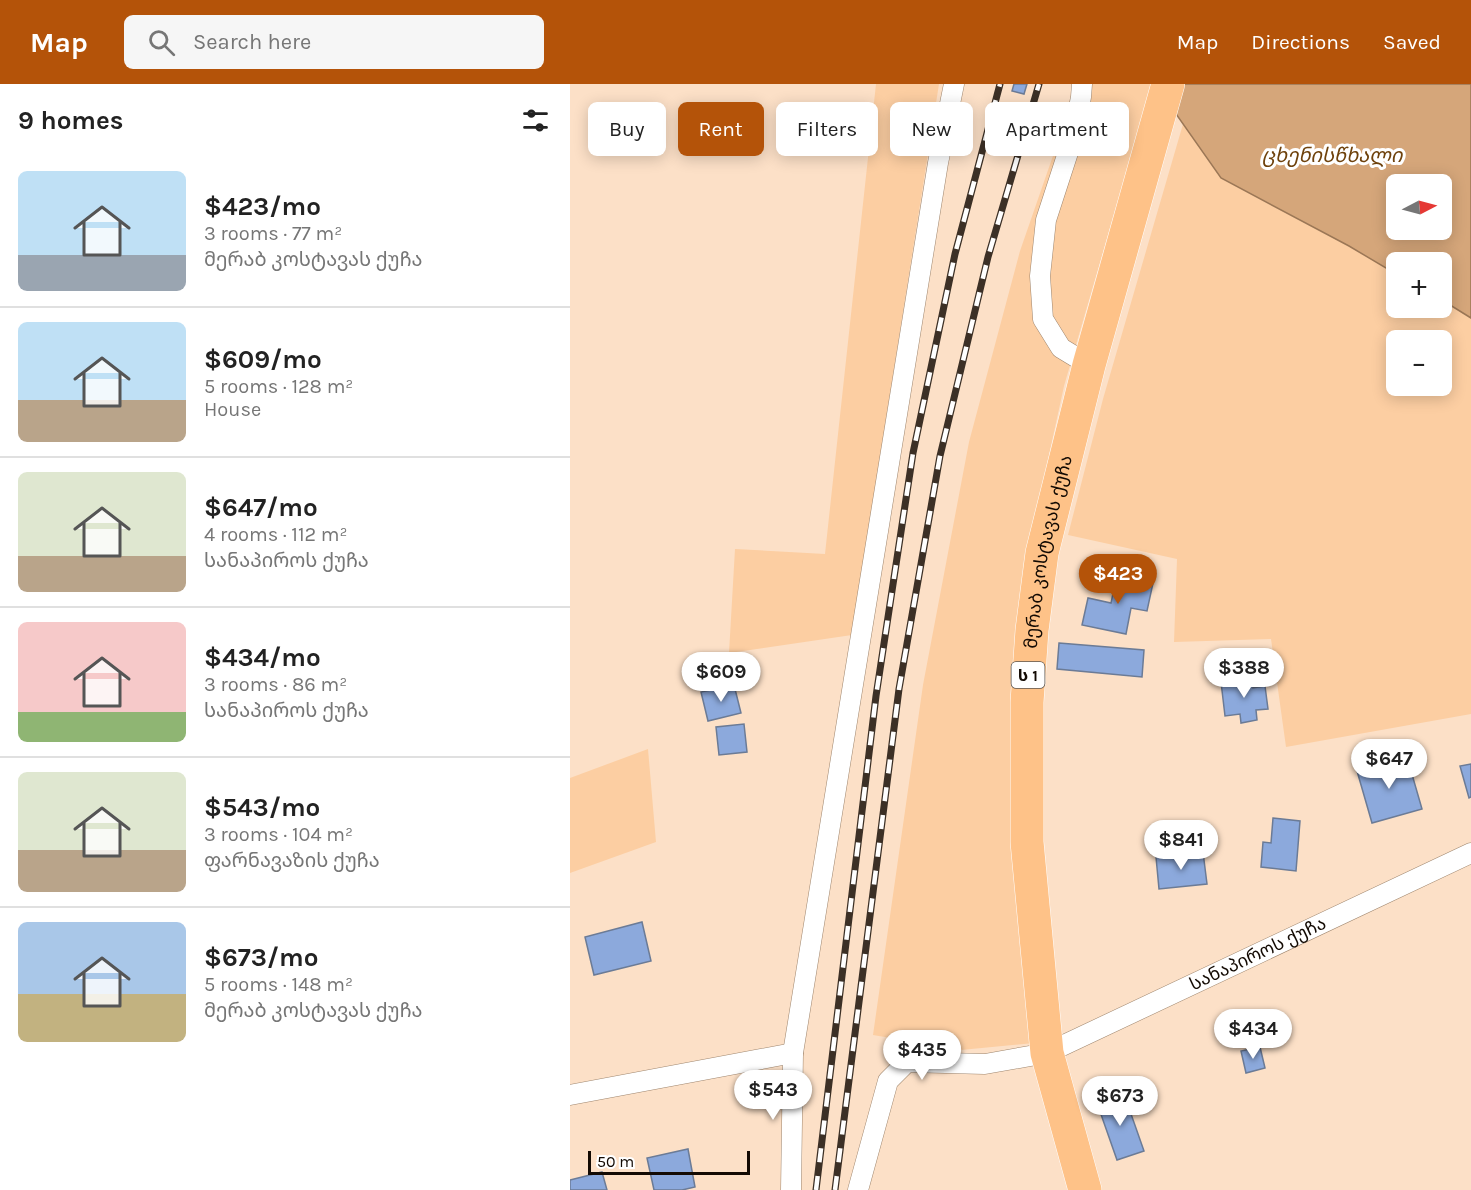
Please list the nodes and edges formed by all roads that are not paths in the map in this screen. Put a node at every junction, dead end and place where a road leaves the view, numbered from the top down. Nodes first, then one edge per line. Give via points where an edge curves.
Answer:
1 (954, 84) edge
2 (1082, 84) edge
3 (1168, 84) edge
4 (1089, 365) junction
5 (1471, 853) edge
6 (794, 1053) junction
7 (1047, 1053) junction
8 (570, 1095) edge
9 (791, 1190) edge
10 (858, 1190) edge
11 (1085, 1190) edge

1 - 6 street
2 - 4 street via 1074,134 1046,220 1040,276 1043,319 1061,348
3 - 4 highway, მერაბ კოსტავას ქუჩა / ს 1
4 - 7 highway, მერაბ კოსტავას ქუჩა / ს 1 via 1042,553 1027,702 1027,842
5 - 7 street, სანაპიროს ქუჩა
6 - 8 street
6 - 9 street
7 - 10 street, სანაპიროს ქუჩა via 985,1064 907,1062 888,1081
7 - 11 highway, მერაბ კოსტავას ქუჩა / ს 1

